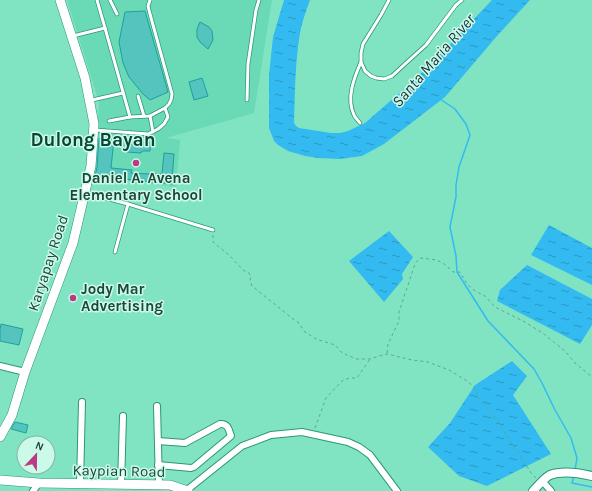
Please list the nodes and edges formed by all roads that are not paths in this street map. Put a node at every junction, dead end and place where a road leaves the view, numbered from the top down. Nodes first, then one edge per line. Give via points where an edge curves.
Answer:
1 (60, 0) edge
2 (98, 0) edge
3 (110, 0) edge
4 (150, 0) edge
5 (259, 0) edge
6 (389, 0) edge
7 (462, 0) edge
8 (117, 14) dead end
9 (104, 28) junction
10 (72, 36) junction
11 (361, 62) junction
12 (123, 93) junction
13 (138, 96) dead end
14 (89, 100) junction
15 (247, 100) dead end
16 (165, 108) junction
17 (144, 116) junction
18 (150, 116) junction
19 (130, 117) junction
20 (109, 121) dead end
21 (360, 123) dead end
22 (94, 130) junction
23 (153, 132) junction
24 (85, 192) junction
25 (128, 204) junction
26 (213, 230) road end
27 (115, 252) dead end
28 (0, 366) edge
29 (25, 372) junction
30 (82, 402) dead end
31 (157, 406) dead end
32 (123, 416) dead end
33 (0, 437) edge
34 (158, 441) junction
35 (158, 465) junction
36 (592, 476) edge
37 (0, 480) edge
38 (542, 482) junction
39 (39, 483) junction
40 (80, 484) junction
41 (121, 485) junction
42 (159, 485) junction
43 (33, 491) edge
44 (188, 491) edge
45 (397, 491) edge
46 (533, 491) edge
47 (551, 491) edge

1 - 10 main road, Karyapay Road
2 - 9 lane
3 - 8 lane
4 - 16 lane via 148,6 172,94
5 - 15 lane via 248,64
6 - 11 lane via 363,44
7 - 11 lane via 426,45 392,76 384,79 370,76
9 - 10 lane
9 - 12 lane
10 - 14 main road, Karyapay Road
11 - 21 lane via 352,85 351,104
12 - 14 lane
12 - 19 lane
13 - 17 lane
14 - 22 main road, Karyapay Road
16 - 18 lane
16 - 23 lane via 168,117 164,124
17 - 18 lane
17 - 19 lane
18 - 23 lane
19 - 20 lane
22 - 23 lane via 148,134
22 - 24 main road, Karyapay Road via 91,166
24 - 25 lane
24 - 29 main road, Karyapay Road via 73,243
25 - 26 lane
25 - 27 lane
28 - 29 street
29 - 33 main road, Karyapay Road via 12,415
30 - 40 street
31 - 34 street
32 - 41 street
34 - 35 street
34 - 35 street via 185,443 223,424 228,426 232,436 194,467
35 - 42 street
36 - 38 street via 563,472 549,476
37 - 39 main road, Kaypian Road
38 - 46 street
38 - 47 street
39 - 40 main road, Kaypian Road
39 - 43 street
40 - 41 main road, Kaypian Road
41 - 42 main road, Kaypian Road
42 - 44 main road, Kaypian Road via 170,485
44 - 45 street via 242,446 271,435 302,432 348,442 359,447 370,455

